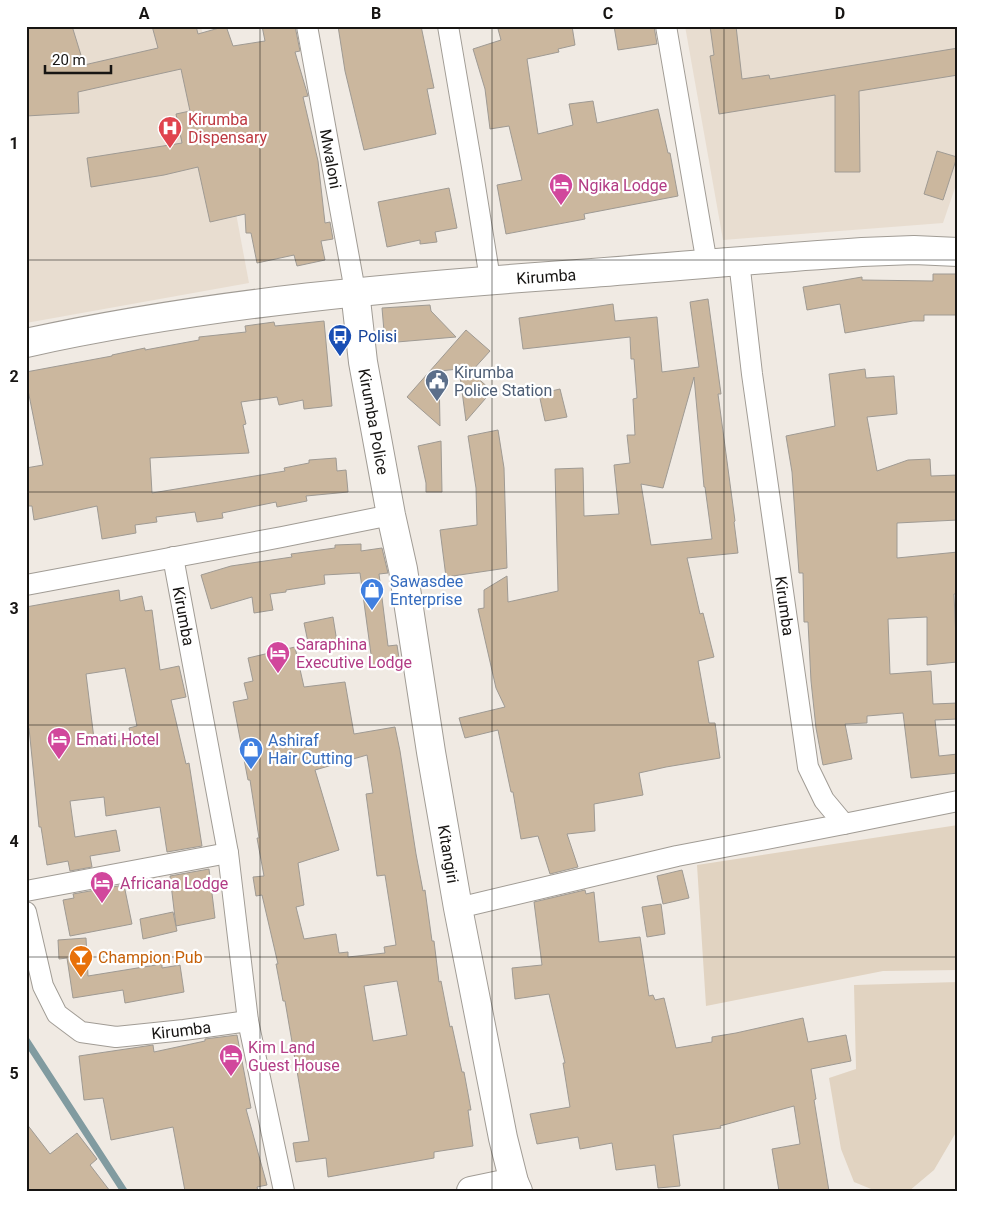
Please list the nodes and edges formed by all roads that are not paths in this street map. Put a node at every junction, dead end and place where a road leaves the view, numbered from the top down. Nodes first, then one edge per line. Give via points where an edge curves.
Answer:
1 (307, 26) edge
2 (448, 26) edge
3 (666, 26) edge
4 (958, 252) edge
5 (739, 261) junction
6 (707, 264) junction
7 (490, 279) junction
8 (355, 291) junction
9 (26, 343) edge
10 (391, 515) junction
11 (173, 557) junction
12 (26, 585) edge
13 (958, 801) edge
14 (844, 824) junction
15 (228, 853) junction
16 (26, 892) edge
17 (458, 908) junction
18 (26, 912) edge
19 (248, 1021) junction
20 (516, 1186) edge
21 (284, 1191) edge
22 (471, 1191) edge

1 - 8 street, Mwaloni
2 - 7 street
3 - 6 street
4 - 5 street, Kirumba via 862,252
5 - 6 street, Kirumba
5 - 14 street, Kirumba via 808,767 824,800
6 - 7 street, Kirumba
7 - 8 street, Kirumba
8 - 9 street via 207,309
8 - 10 street, Kirumba Police via 363,362
10 - 11 street
10 - 17 street, Kitangiri via 403,569
11 - 12 street
11 - 15 street, Kirumba
13 - 14 street
14 - 17 street via 677,856
15 - 16 street
15 - 19 street, Kirumba
17 - 20 street, Kitangiri via 503,1138
18 - 19 street, Kirumba via 43,986 57,1014 81,1032 116,1037
19 - 21 street
20 - 22 street

